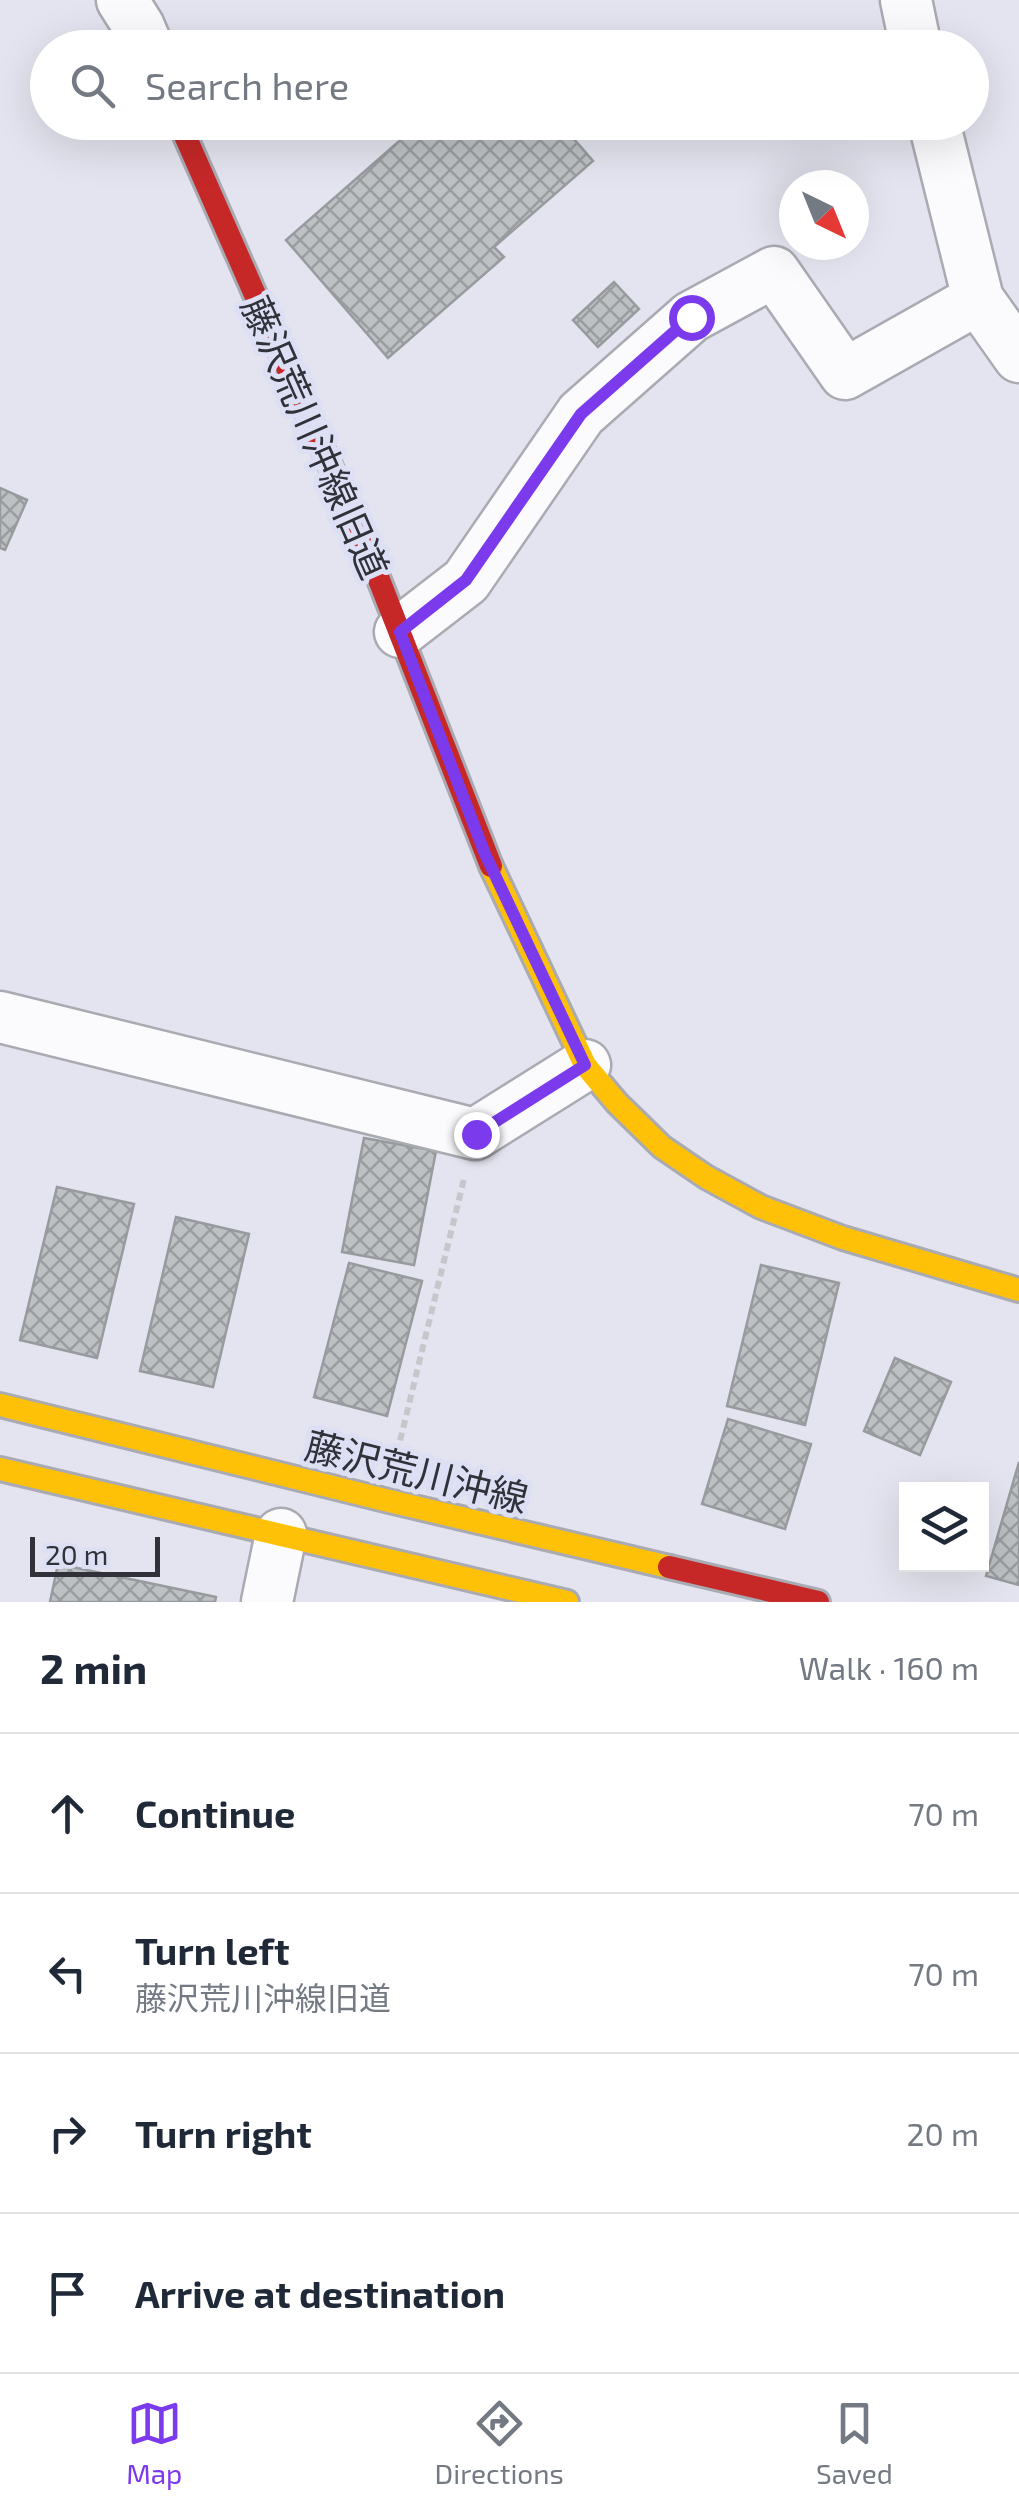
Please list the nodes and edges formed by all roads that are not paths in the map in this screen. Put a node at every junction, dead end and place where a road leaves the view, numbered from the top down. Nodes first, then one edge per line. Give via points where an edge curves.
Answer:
1 (122, 0) edge
2 (906, 0) edge
3 (141, 30) edge
4 (912, 30) edge
5 (188, 140) edge
6 (938, 140) edge
7 (978, 299) junction
8 (1019, 357) edge
9 (400, 632) junction
10 (0, 1017) edge
11 (585, 1065) junction
12 (1019, 1290) edge
13 (0, 1404) edge
14 (0, 1469) edge
15 (281, 1534) junction
16 (267, 1602) edge
17 (567, 1602) edge
18 (818, 1602) edge

1 - 3 street
2 - 4 street
5 - 9 street, 藤沢荒川沖線旧道
6 - 7 street
7 - 8 street
7 - 9 street via 845,374 774,272 691,317 581,414 466,580
9 - 11 street, 藤沢荒川沖線旧道 via 485,854
10 - 11 street via 476,1134
11 - 12 street, 藤沢荒川沖線旧道 via 662,1147 761,1207
13 - 18 street, 藤沢荒川沖線
14 - 15 street
15 - 16 street
15 - 17 street

